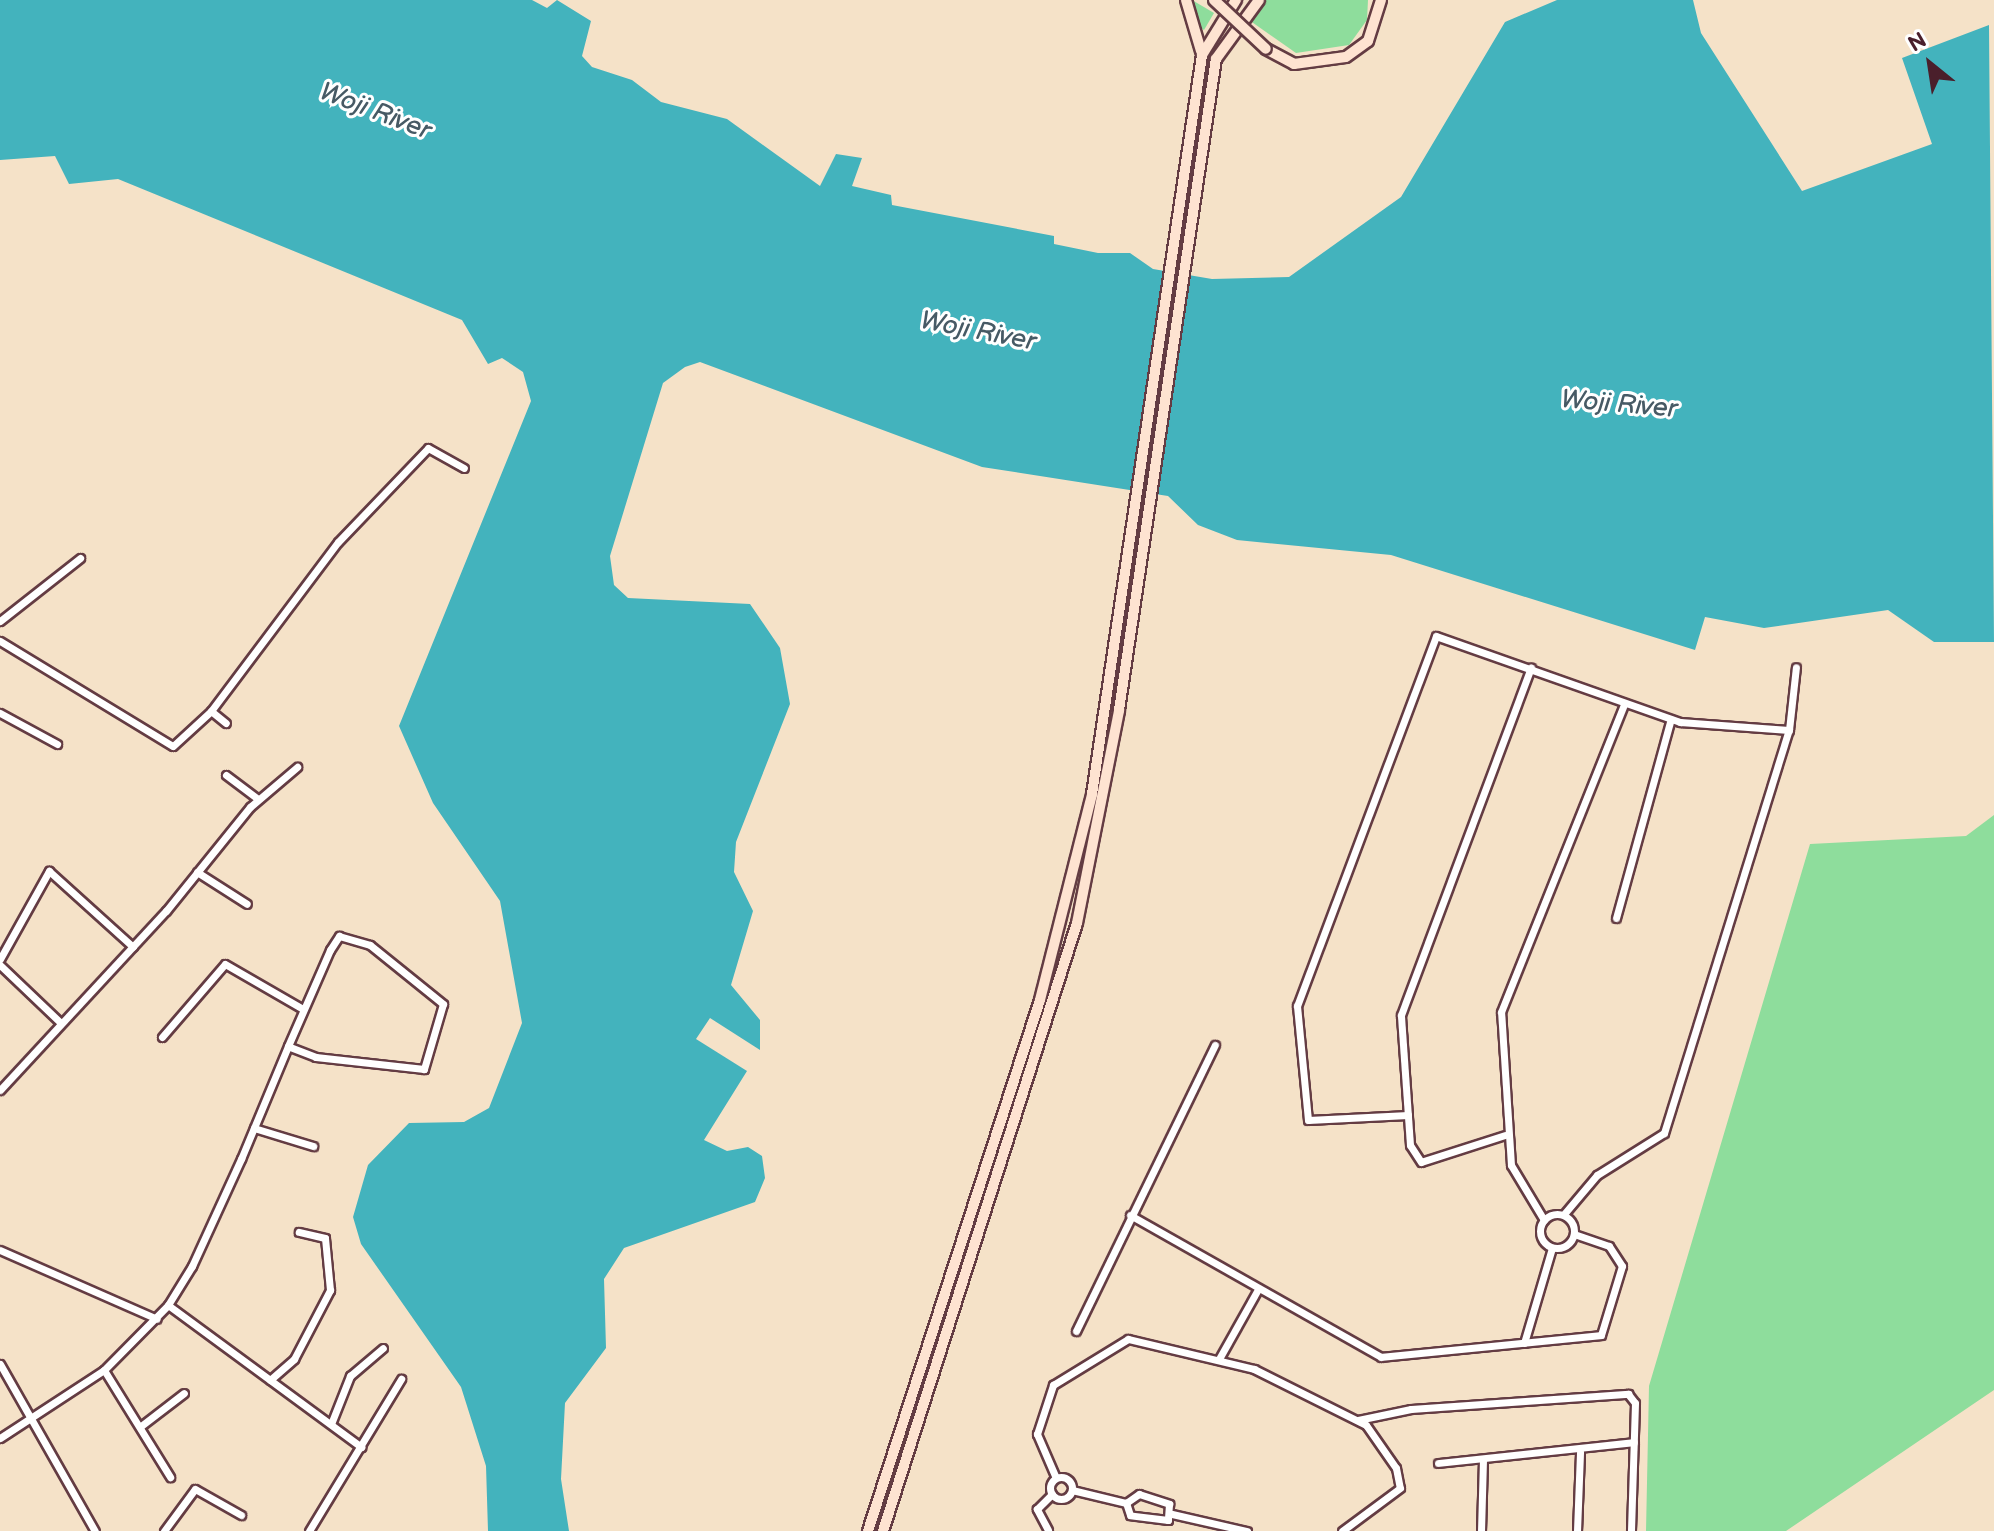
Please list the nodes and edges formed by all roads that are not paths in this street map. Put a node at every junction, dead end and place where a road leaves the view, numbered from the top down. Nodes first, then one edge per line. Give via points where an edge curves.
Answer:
1 (1186, 0) edge
2 (1214, 0) edge
3 (1236, 0) edge
4 (1259, 0) edge
5 (1374, 0) edge
6 (1381, 0) edge
7 (1378, 21) junction
8 (1202, 55) junction
9 (464, 468) dead end
10 (1140, 519) junction
11 (80, 558) dead end
12 (0, 621) edge
13 (0, 641) edge
14 (1531, 667) junction
15 (1796, 667) dead end
16 (1624, 704) junction
17 (211, 711) junction
18 (0, 713) edge
19 (1671, 719) junction
20 (226, 723) dead end
21 (1789, 730) junction
22 (57, 744) dead end
23 (297, 767) dead end
24 (226, 775) dead end
25 (258, 799) junction
26 (197, 872) junction
27 (247, 904) dead end
28 (1616, 918) dead end
29 (133, 947) junction
30 (0, 959) edge
31 (0, 965) edge
32 (303, 1009) junction
33 (61, 1023) junction
34 (162, 1037) dead end
35 (1215, 1045) dead end
36 (288, 1046) junction
37 (0, 1090) edge
38 (1408, 1115) junction
39 (254, 1128) junction
40 (1505, 1135) junction
41 (313, 1146) dead end
42 (1564, 1214) junction
43 (1130, 1215) junction
44 (1544, 1220) junction
45 (299, 1232) dead end
46 (1574, 1234) junction
47 (1552, 1248) junction
48 (0, 1250) edge
49 (1257, 1291) junction
50 (168, 1305) junction
51 (157, 1319) junction
52 (1076, 1331) dead end
53 (1524, 1343) junction
54 (383, 1348) dead end
55 (1219, 1359) junction
56 (0, 1364) edge
57 (104, 1370) junction
58 (401, 1379) dead end
59 (270, 1380) junction
60 (184, 1393) dead end
61 (35, 1418) junction
62 (1358, 1420) junction
63 (331, 1424) junction
64 (141, 1426) junction
65 (0, 1438) edge
66 (1634, 1442) junction
67 (361, 1447) junction
68 (1580, 1452) junction
69 (1483, 1460) junction
70 (1438, 1463) dead end
71 (170, 1477) dead end
72 (1056, 1478) junction
73 (1072, 1490) junction
74 (1052, 1494) junction
75 (1126, 1503) junction
76 (1172, 1514) junction
77 (241, 1515) dead end
78 (1048, 1530) edge
79 (95, 1531) edge
80 (164, 1531) edge
81 (309, 1531) edge
82 (868, 1531) edge
83 (883, 1531) edge
84 (1247, 1531) edge
85 (1342, 1531) edge
86 (1481, 1531) edge
87 (1577, 1531) edge
88 (1631, 1531) edge

1 - 8 main road
2 - 7 main road, bridge via 1266,49 1294,64 1329,62 1357,51
3 - 8 main road
4 - 10 main road via 1216,59
5 - 7 main road
6 - 7 main road
8 - 10 main road
9 - 17 street via 428,448 338,542
10 - 82 main road via 1106,721 1058,937
10 - 83 main road via 1109,768 1077,923
11 - 12 street
13 - 17 street via 164,743 180,742
14 - 16 street
14 - 38 street via 1403,998
14 - 38 street via 1436,636 1298,995 1308,1120
15 - 21 street
16 - 19 street
16 - 40 street via 1501,1012
17 - 20 street
18 - 22 street
19 - 21 street
19 - 28 street
21 - 42 street via 1664,1133 1597,1175
23 - 25 street
24 - 25 street
25 - 26 street
26 - 27 street
26 - 29 street
29 - 30 street via 49,871
29 - 33 street
31 - 33 street
32 - 34 street via 225,964
32 - 36 street
32 - 36 street via 344,933 438,998 444,1014 424,1069 316,1057
33 - 37 street
35 - 43 street
36 - 39 street
38 - 40 street via 1410,1145 1428,1164
39 - 41 street
39 - 50 street
40 - 44 street via 1521,1188
42 - 44 street
42 - 46 street
43 - 49 street
43 - 52 street
44 - 47 street via 1541,1237
45 - 59 street via 325,1238 330,1290 294,1359
46 - 47 street
46 - 53 street via 1609,1246 1622,1266 1609,1328
47 - 53 street
48 - 51 street
49 - 53 street via 1381,1357
49 - 55 street
50 - 51 street
50 - 59 street
51 - 57 street
54 - 63 street via 350,1376
55 - 62 street via 1277,1377
55 - 72 street via 1128,1339 1053,1385 1037,1434
56 - 61 street
57 - 61 street
57 - 64 street
58 - 67 street
59 - 63 street
60 - 64 street
61 - 65 street
61 - 79 street
62 - 66 street via 1622,1392 1635,1403
62 - 85 street via 1396,1468 1400,1488
63 - 67 street
64 - 71 street
66 - 68 street
66 - 88 street
67 - 81 street
68 - 69 street
68 - 87 street
69 - 70 street
69 - 86 street
72 - 73 street via 1068,1479
72 - 74 street
73 - 74 street via 1063,1499
73 - 75 street
74 - 78 street via 1037,1509
75 - 76 street via 1139,1494 1164,1500
75 - 76 street via 1130,1515 1157,1523
76 - 84 street
77 - 80 street via 195,1489

